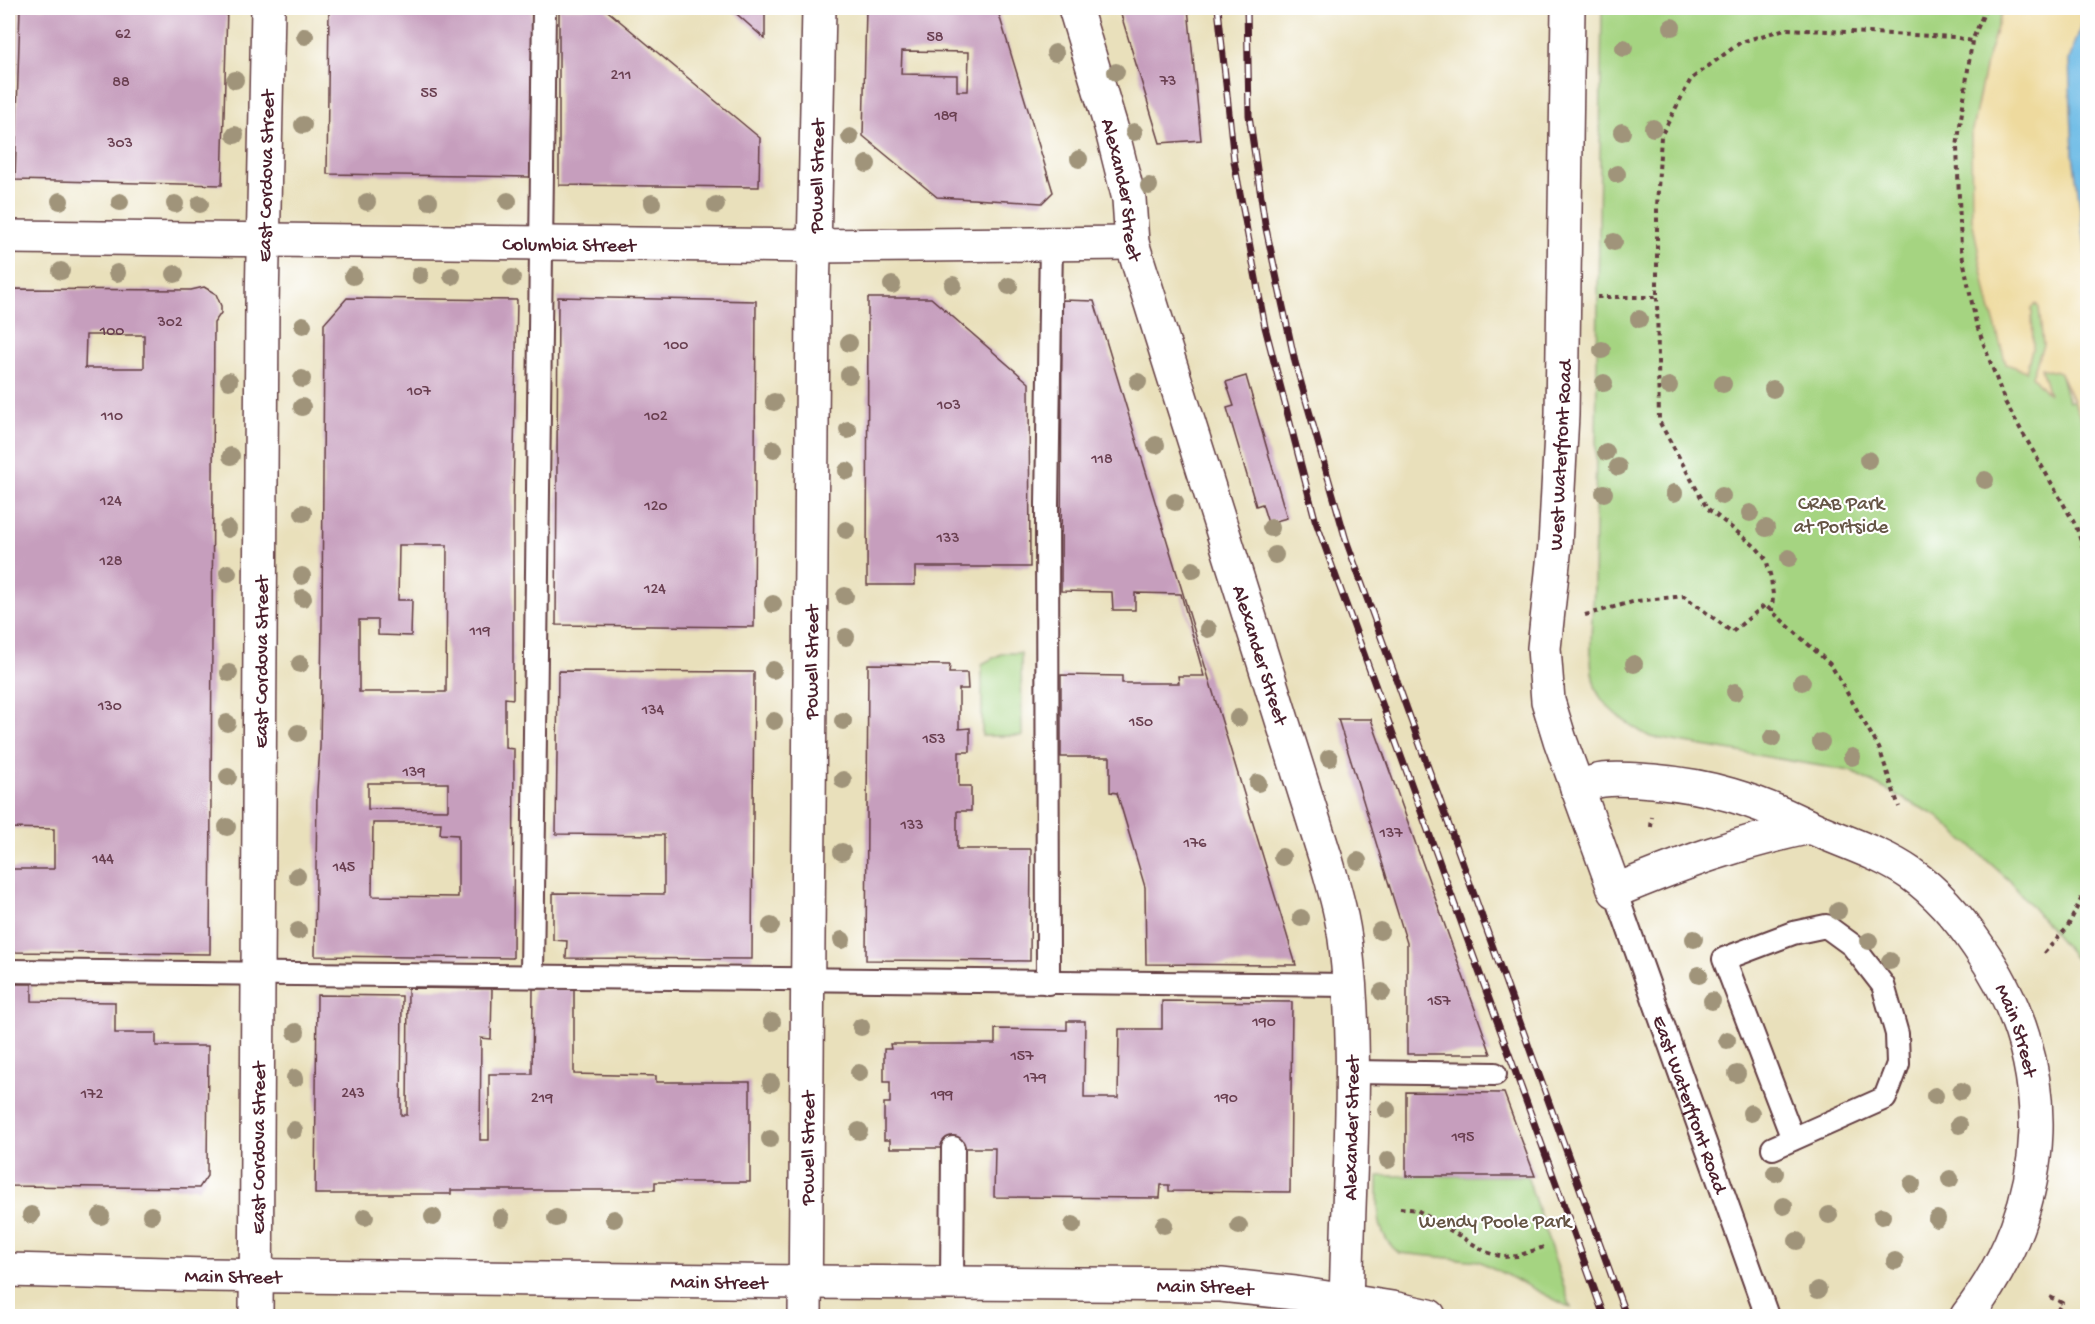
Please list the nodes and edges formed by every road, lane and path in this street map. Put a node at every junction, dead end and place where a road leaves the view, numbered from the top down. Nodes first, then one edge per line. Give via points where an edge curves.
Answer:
1 (268, 8) edge
2 (544, 8) edge
3 (819, 8) edge
4 (1075, 8) edge
5 (1568, 8) edge
6 (1986, 8) edge
7 (1972, 41) junction
8 (8, 237) edge
9 (263, 240) junction
10 (542, 243) junction
11 (1051, 243) junction
12 (1132, 243) junction
13 (814, 246) junction
14 (1592, 297) dead end
15 (1657, 297) junction
16 (2088, 563) edge
17 (1772, 612) junction
18 (1585, 615) dead end
19 (1577, 788) junction
20 (1899, 807) dead end
21 (1810, 827) junction
22 (2088, 885) edge
23 (1616, 891) junction
24 (2044, 954) dead end
25 (8, 971) edge
26 (259, 974) junction
27 (531, 975) junction
28 (807, 980) junction
29 (1048, 983) junction
30 (1349, 985) junction
31 (1352, 1072) junction
32 (1495, 1074) dead end
33 (1783, 1144) joint
34 (953, 1148) dead end
35 (1400, 1208) dead end
36 (1547, 1246) dead end
37 (8, 1270) edge
38 (256, 1275) junction
39 (806, 1282) junction
40 (952, 1282) junction
41 (2050, 1297) dead end
42 (1346, 1309) edge
43 (1416, 1313) edge
44 (256, 1317) edge
45 (805, 1317) edge
46 (1767, 1317) edge
47 (1967, 1317) edge
48 (2054, 1317) edge

1 - 9 street, East Cordova Street
2 - 10 lane
3 - 13 street, Powell Street
4 - 12 street, Alexander Street via 1121,165 1129,199
5 - 19 street, West Waterfront Road via 1562,415 1555,545 1544,648 1548,701
6 - 7 path
7 - 15 path via 1785,29 1741,42 1691,79 1661,136
7 - 16 path via 1957,147 1961,249 1976,323 2005,402 2076,526
8 - 9 street, Columbia Street
9 - 10 street, Columbia Street
9 - 26 street, East Cordova Street
10 - 13 street, Columbia Street
10 - 27 lane
11 - 12 street, Columbia Street
11 - 13 street, Columbia Street
11 - 29 lane
12 - 30 street, Alexander Street via 1327,863 1341,917
13 - 28 street, Powell Street
14 - 15 path
15 - 17 path via 1659,421 1707,508 1766,559
17 - 18 path via 1765,605 1732,632 1684,596 1636,601
17 - 20 path via 1831,665 1879,748
19 - 21 street, Main Street via 1601,780 1684,784 1724,791
19 - 23 street, West Waterfront Road
21 - 23 street via 1718,850
21 - 47 street, Main Street via 1884,859 1932,891 1988,959 2022,1031 2032,1067 2036,1107 2031,1176 2009,1251
22 - 24 path via 2067,928
23 - 46 lane, East Waterfront Road
25 - 26 lane
26 - 27 lane
26 - 38 street, East Cordova Street
27 - 28 lane
28 - 29 lane
28 - 39 street, Powell Street
29 - 30 lane
30 - 31 street, Alexander Street
31 - 32 lane
31 - 42 street, Alexander Street
33 - 33 lane via 1885,1098 1898,1064 1897,1034 1883,985 1852,945 1826,926 1793,933 1724,959
34 - 40 lane
35 - 36 path via 1417,1210 1486,1252 1503,1257
37 - 38 street, Main Street
38 - 39 street, Main Street
38 - 44 street, East Cordova Street
39 - 40 street, Main Street
39 - 45 street, Powell Street
40 - 42 street, Main Street via 1221,1285
41 - 48 path via 2062,1304
42 - 43 street, Main Street

